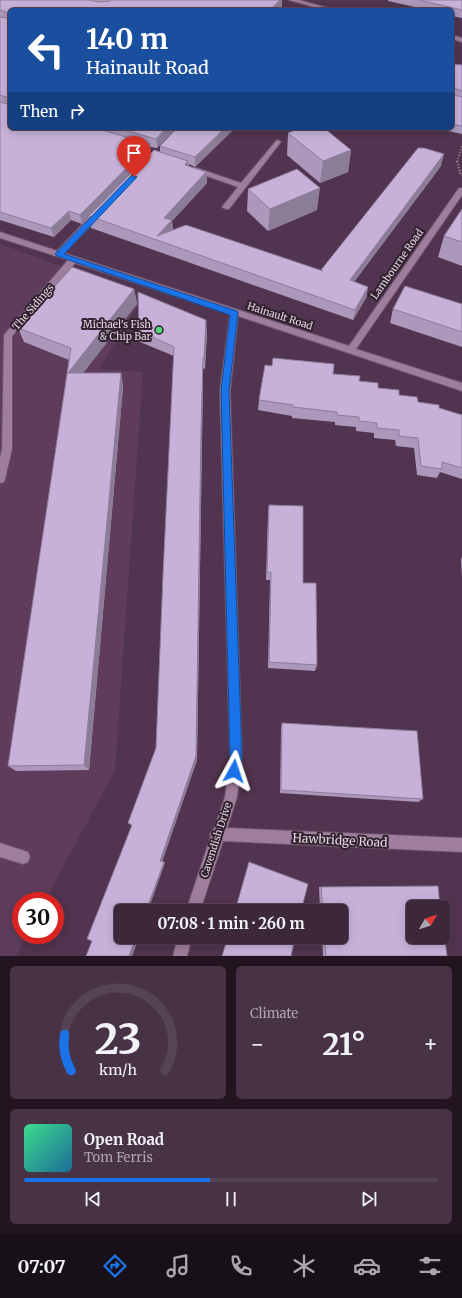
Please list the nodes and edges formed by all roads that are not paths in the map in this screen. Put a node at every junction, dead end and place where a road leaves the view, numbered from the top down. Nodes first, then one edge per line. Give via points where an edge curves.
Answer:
1 (292, 0) edge
2 (305, 2) edge
3 (325, 8) edge
4 (278, 142) dead end
5 (184, 167) edge
6 (242, 186) junction
7 (462, 190) edge
8 (226, 207) dead end
9 (104, 208) edge
10 (0, 235) edge
11 (59, 254) junction
12 (74, 259) junction
13 (234, 313) junction
14 (350, 351) junction
15 (462, 388) edge
16 (0, 479) edge
17 (217, 834) junction
18 (462, 845) edge
19 (0, 850) edge
20 (23, 857) dead end
21 (196, 904) edge
22 (184, 944) edge
23 (180, 956) edge

1 - 2 street
2 - 3 street
4 - 6 street
5 - 6 street
6 - 8 street
7 - 14 street, Lambourne Road
9 - 11 street
10 - 11 street, Hainault Road
11 - 12 street, Hainault Road
12 - 13 street, Hainault Road
12 - 16 street, The Sidings via 8,335 7,449
13 - 14 street, Hainault Road
13 - 17 street, Cavendish Drive via 225,391 236,758 230,796
14 - 15 street, Hainault Road
17 - 18 street, Hawbridge Road
17 - 21 street, Cavendish Drive
19 - 20 street
22 - 23 street

